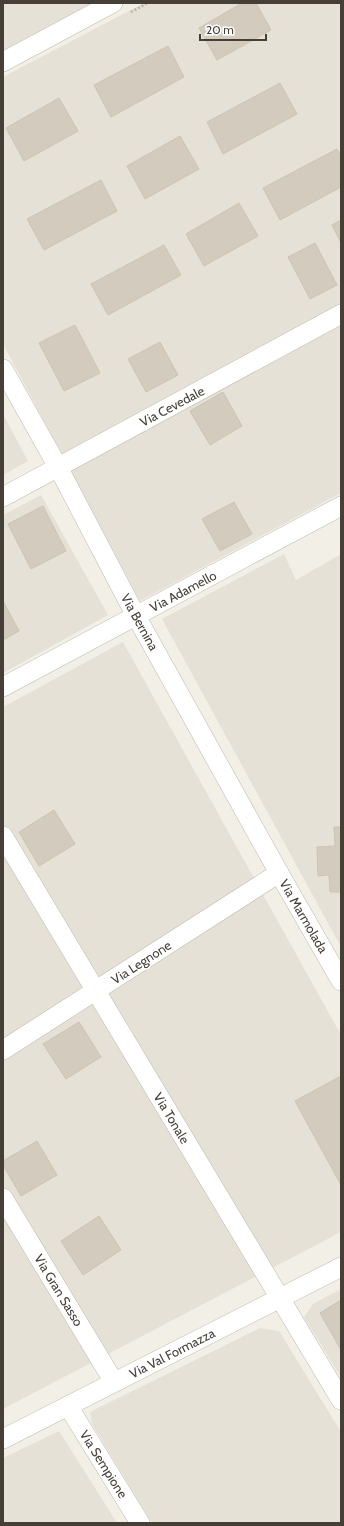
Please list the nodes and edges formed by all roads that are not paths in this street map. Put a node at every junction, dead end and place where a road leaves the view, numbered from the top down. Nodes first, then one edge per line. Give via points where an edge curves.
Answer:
1 (113, 3) edge
2 (3, 62) edge
3 (341, 314) edge
4 (3, 369) edge
5 (58, 467) junction
6 (3, 497) edge
7 (341, 506) edge
8 (136, 616) junction
9 (3, 687) edge
10 (3, 836) edge
11 (279, 873) junction
12 (341, 981) edge
13 (97, 991) junction
14 (3, 1050) edge
15 (3, 1198) edge
16 (341, 1267) edge
17 (279, 1298) junction
18 (114, 1382) junction
19 (341, 1400) edge
20 (68, 1406) junction
21 (3, 1439) edge
22 (140, 1523) edge

1 - 2 street
3 - 5 street, Via Cevedale
4 - 5 street, Via Bernina
5 - 6 street, Via Cevedale
5 - 8 street, Via Bernina
7 - 8 street, Via Adamello
8 - 9 street, Via Adamello
8 - 11 street, Via Bernina
10 - 13 street, Via Tonale
11 - 12 street, Via Marmolada
11 - 13 street, Via Legnone
13 - 14 street, Via Legnone
13 - 17 street, Via Tonale
15 - 18 street, Via Gran Sasso
16 - 17 street, Via Val Formazza
17 - 18 street, Via Val Formazza
17 - 19 street, Via Tonale
18 - 20 street, Via Val Formazza
20 - 21 street, Via Val Formazza
20 - 22 street, Via Sempione

